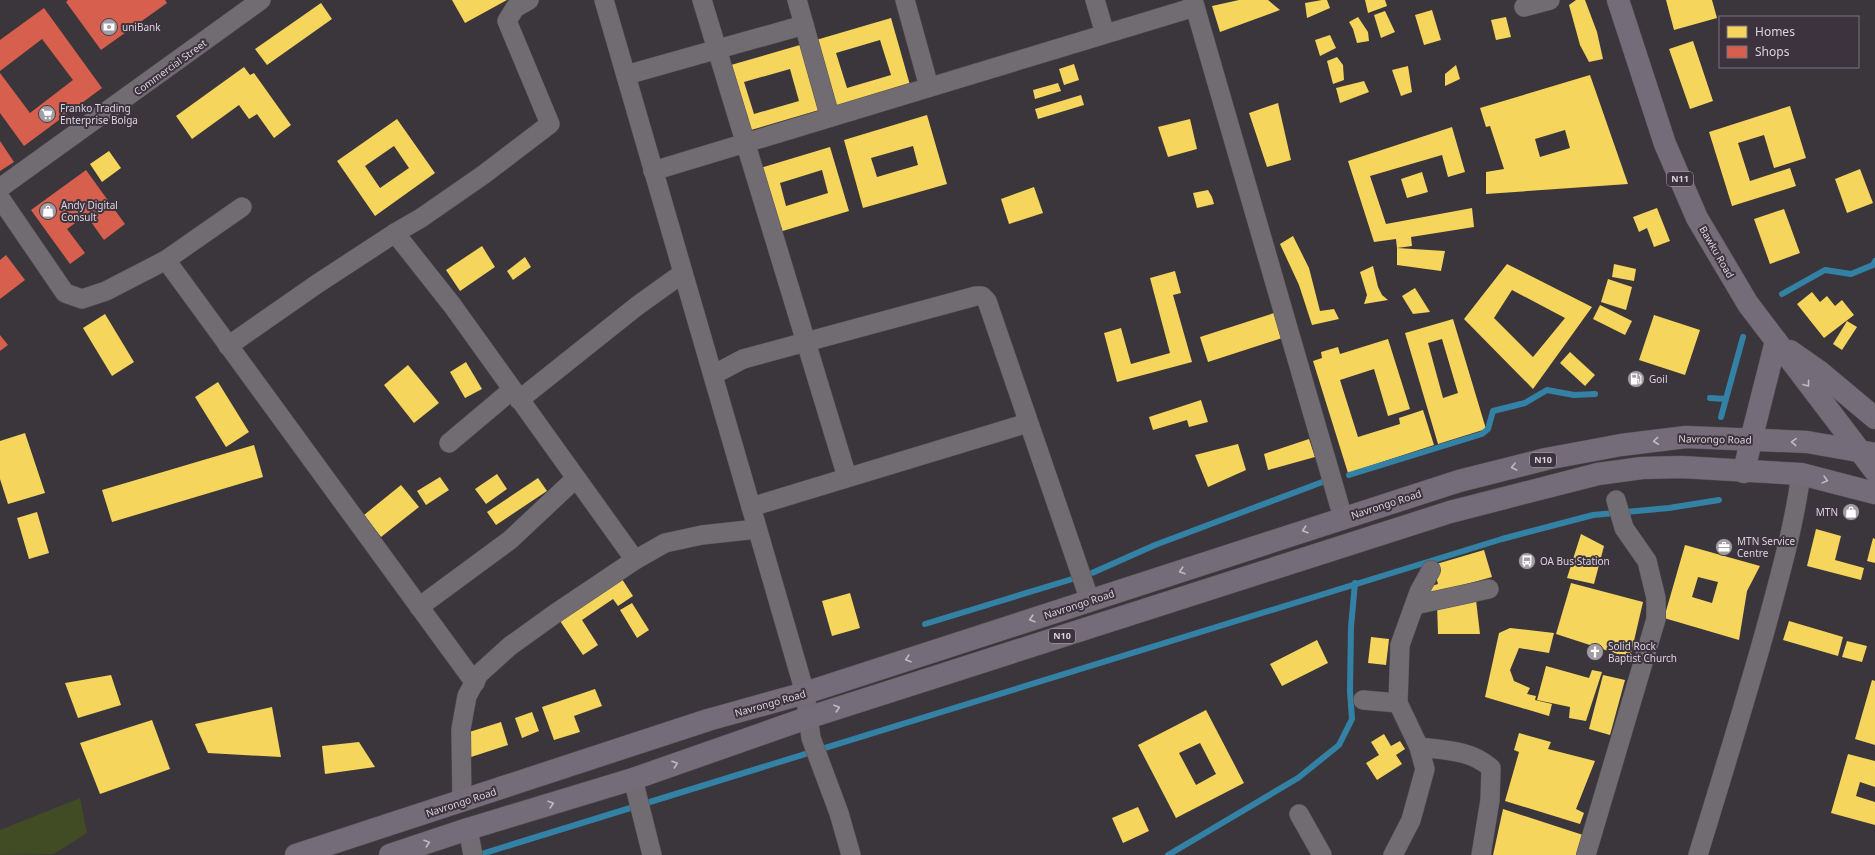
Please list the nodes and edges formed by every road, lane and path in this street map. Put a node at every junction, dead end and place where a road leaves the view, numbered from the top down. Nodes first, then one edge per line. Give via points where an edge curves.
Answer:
1 (261, 0) edge
2 (529, 0) edge
3 (604, 0) edge
4 (702, 0) edge
5 (797, 0) edge
6 (905, 0) edge
7 (1094, 0) edge
8 (1550, 0) edge
9 (1618, 0) edge
10 (1194, 3) edge
11 (1524, 6) dead end
12 (804, 25) junction
13 (1105, 34) junction
14 (717, 50) junction
15 (626, 75) junction
16 (929, 87) junction
17 (830, 118) junction
18 (746, 143) junction
19 (653, 171) junction
20 (0, 188) edge
21 (0, 198) edge
22 (242, 207) dead end
23 (395, 233) junction
24 (166, 260) junction
25 (683, 273) junction
26 (1776, 341) junction
27 (806, 342) junction
28 (228, 346) junction
29 (713, 375) junction
30 (516, 395) junction
31 (1875, 418) edge
32 (1028, 423) junction
33 (1751, 440) junction
34 (449, 443) dead end
35 (1868, 452) edge
36 (1875, 471) edge
37 (1744, 472) junction
38 (1802, 474) junction
39 (847, 477) junction
40 (575, 479) junction
41 (1875, 493) edge
42 (1616, 500) dead end
43 (751, 507) junction
44 (1342, 518) junction
45 (757, 529) junction
46 (634, 560) junction
47 (1431, 570) dead end
48 (1489, 590) dead end
49 (1090, 601) junction
50 (1414, 605) junction
51 (419, 607) junction
52 (475, 683) junction
53 (805, 693) junction
54 (1363, 700) dead end
55 (1398, 703) junction
56 (807, 718) junction
57 (1419, 747) junction
58 (634, 779) junction
59 (462, 802) junction
60 (1299, 814) dead end
61 (468, 829) junction
62 (296, 855) edge
63 (390, 855) edge
64 (473, 855) edge
65 (652, 855) edge
66 (851, 855) edge
67 (1322, 855) edge
68 (1393, 855) edge
69 (1481, 855) edge
70 (1586, 855) edge
71 (1698, 855) edge

1 - 20 street, Commercial Street
2 - 23 street via 515,8 507,21 550,124 483,175
3 - 15 street
4 - 14 street
5 - 12 street
6 - 16 street
7 - 13 street
8 - 11 street
9 - 26 highway, Bawku Road / N11 via 1665,144 1697,218 1748,304
10 - 13 street
10 - 44 street
12 - 14 street
12 - 17 street
13 - 16 street
14 - 15 street
14 - 18 street
15 - 19 street
16 - 17 street
17 - 18 street
18 - 19 street
18 - 27 street
19 - 25 street
21 - 24 street via 65,293 82,299
22 - 24 street
23 - 28 street
23 - 30 street via 452,304
24 - 28 street
25 - 29 street
25 - 30 street
26 - 31 highway, N11 via 1820,372
26 - 33 highway
26 -> 35 highway, Bawku Road / N11 via 1820,400
27 - 29 street via 743,359
27 - 32 street via 982,296 987,301
27 - 39 street
28 - 51 street
29 - 43 street
30 - 34 street
30 - 40 street
32 - 39 street
32 - 49 street
35 -> 33 highway, Navrongo Road / N10 via 1807,442
33 - 37 highway
33 -> 44 highway, Navrongo Road / N10 via 1686,437 1546,459 1460,481
35 - 36 highway, Bawku Road / N11
37 - 38 highway, N10
56 -> 37 highway, N10 via 1450,512 1598,474 1642,468 1681,467
38 -> 41 highway, N10
38 - 71 street via 1775,595
39 - 43 street
40 - 46 street
40 - 51 street via 510,540
42 - 70 street via 1624,528 1647,561 1656,598 1656,619
43 - 45 street
44 -> 49 highway, Navrongo Road / N10
45 - 46 street via 665,542
45 - 53 street
46 - 52 street via 510,646 479,674
47 - 50 street
48 - 50 street
49 -> 53 highway, Navrongo Road / N10
50 - 55 street via 1400,645
51 - 52 street
52 - 59 street via 467,696 461,729
53 - 56 street
53 - 59 highway, Navrongo Road / N10 via 708,720
54 - 55 street
55 - 57 street
58 -> 56 highway, N10
56 - 66 street via 811,738 839,813
57 - 68 street via 1425,769 1410,820
57 - 69 street via 1460,752 1482,760 1491,768 1490,800
61 -> 58 highway, N10
58 - 65 street
59 - 62 highway, Navrongo Road / N10
60 - 67 street
63 -> 61 highway, N10
61 - 64 street

